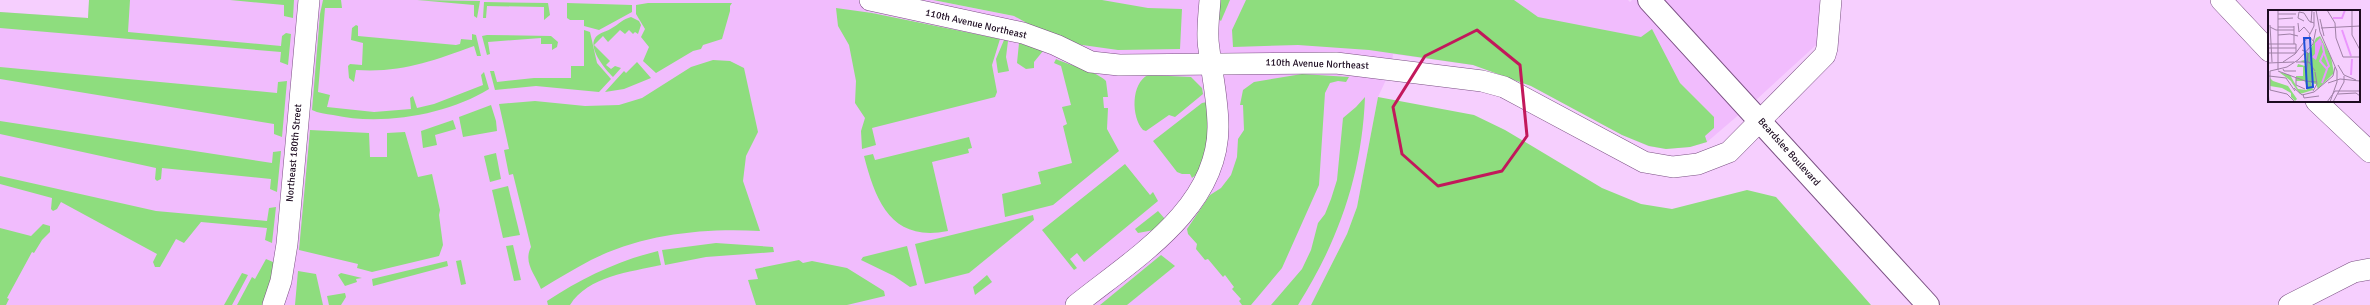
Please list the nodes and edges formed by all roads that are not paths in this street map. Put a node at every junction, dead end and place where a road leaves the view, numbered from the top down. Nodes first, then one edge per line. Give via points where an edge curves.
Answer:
1 (309, 0) edge
2 (870, 0) edge
3 (1210, 0) edge
4 (1649, 0) edge
5 (1831, 0) edge
6 (2221, 0) edge
7 (2268, 50) edge
8 (1212, 63) junction
9 (2317, 102) edge
10 (1761, 121) junction
11 (2370, 152) edge
12 (2370, 269) edge
13 (273, 305) edge
14 (1076, 305) edge
15 (1928, 305) edge
16 (2288, 305) edge

1 - 13 street, Northeast 180th Street via 287,244 281,281
2 - 8 street, 110th Avenue Northeast via 1022,33 1056,45 1091,62 1119,65
3 - 8 street via 1208,48
4 - 10 main road, Beardslee Boulevard
5 - 10 street, 110th Avenue Northeast via 1827,48 1824,55
6 - 7 street
8 - 10 street, 110th Avenue Northeast via 1336,63 1482,81 1504,88 1644,162 1673,166 1698,164 1728,152
8 - 14 street via 1218,127 1216,152 1209,175 1188,206 1165,233
9 - 11 street
10 - 15 main road, Beardslee Boulevard
12 - 16 street via 2354,272

